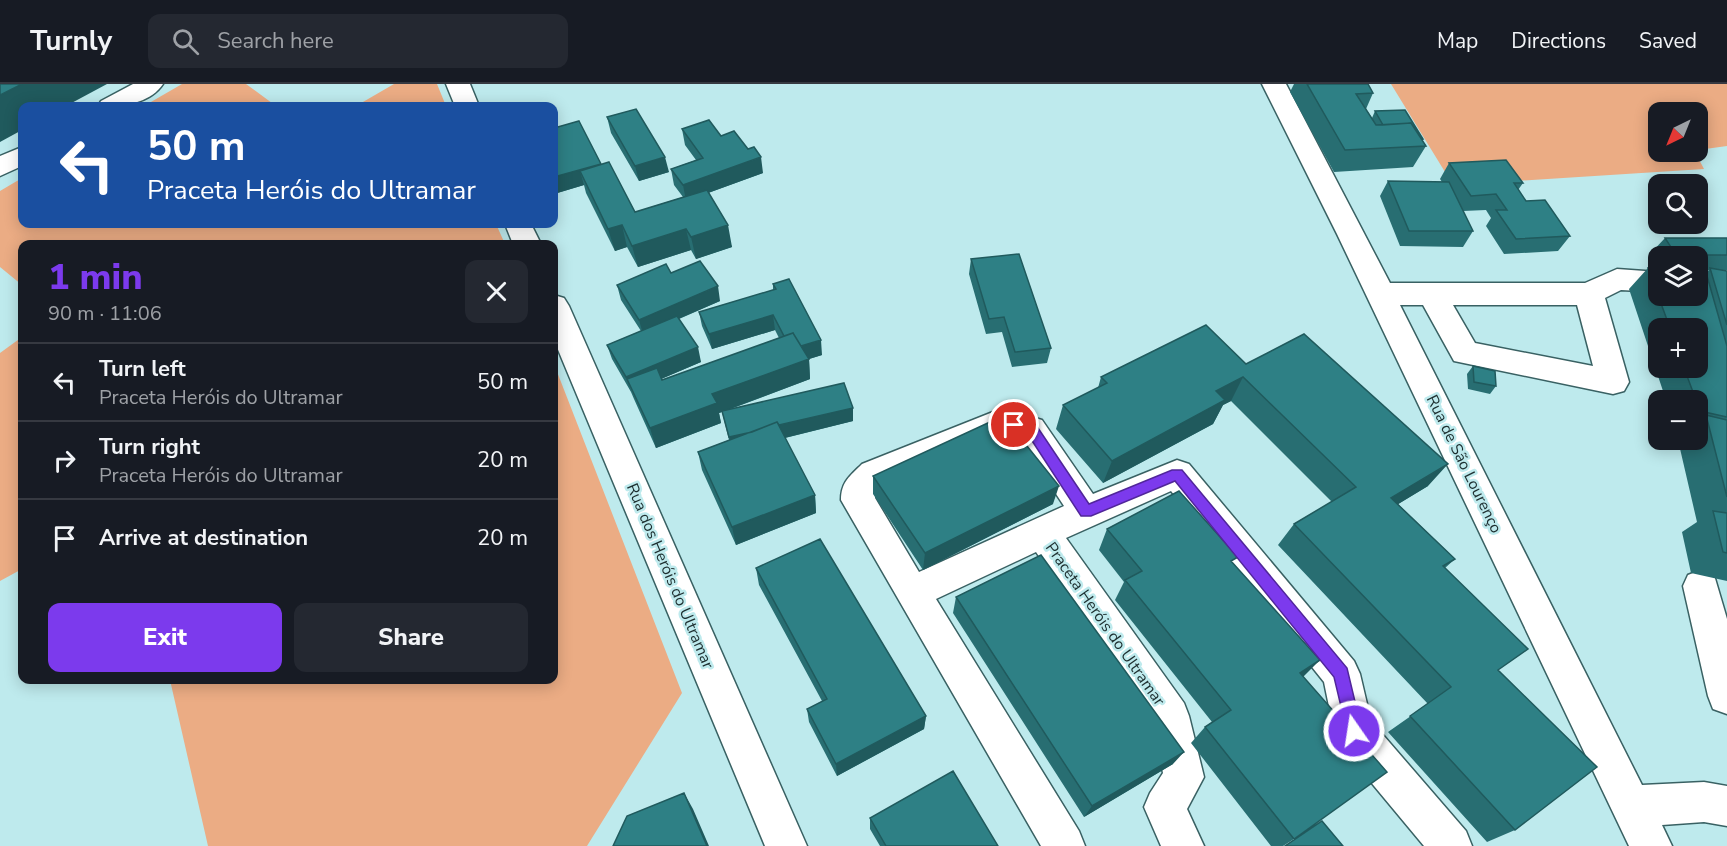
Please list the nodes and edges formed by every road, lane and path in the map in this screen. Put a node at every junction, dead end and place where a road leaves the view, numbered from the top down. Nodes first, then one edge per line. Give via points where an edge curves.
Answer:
1 (151, 84) edge
2 (458, 84) edge
3 (1274, 84) edge
4 (117, 102) edge
5 (465, 102) edge
6 (18, 157) edge
7 (0, 167) edge
8 (1648, 281) edge
9 (1380, 294) junction
10 (1432, 294) junction
11 (1589, 294) junction
12 (558, 315) edge
13 (1086, 512) junction
14 (1042, 532) junction
15 (1701, 586) dead end
16 (912, 593) junction
17 (1727, 696) edge
18 (1632, 806) junction
19 (1727, 806) edge
20 (786, 846) edge
21 (1064, 846) edge
22 (1183, 846) edge
23 (1451, 846) edge
24 (1651, 846) edge

1 - 4 street
2 - 5 street
3 - 9 street, Rua de São Lourenço
6 - 7 street
8 - 11 street via 1617,279
9 - 10 street
9 - 18 street, Rua de São Lourenço
10 - 11 street
10 - 11 street via 1465,353 1613,382
12 - 20 street, Rua dos Heróis do Ultramar
13 - 14 street, Praceta Heróis do Ultramar
13 - 16 street via 1031,429 1014,425 993,424 874,474 858,489 858,500
13 - 23 street, Praceta Heróis do Ultramar via 1177,474 1341,674 1354,731
14 - 16 street, Praceta Heróis do Ultramar
14 - 22 street, Praceta Heróis do Ultramar via 1170,716 1184,777 1164,807
15 - 17 street
16 - 21 street
18 - 19 street via 1704,802
18 - 24 street, Rua de São Lourenço

